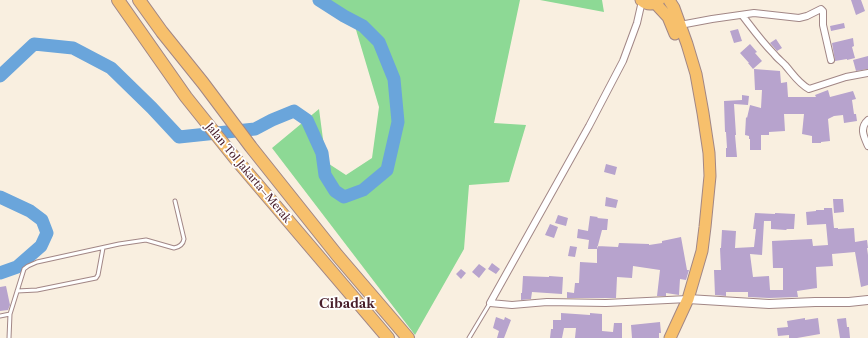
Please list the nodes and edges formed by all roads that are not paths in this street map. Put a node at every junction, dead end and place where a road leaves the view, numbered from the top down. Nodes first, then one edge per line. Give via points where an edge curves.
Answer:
1 (118, 0) edge
2 (139, 0) edge
3 (641, 0) edge
4 (669, 0) edge
5 (657, 1) edge
6 (742, 15) junction
7 (680, 25) junction
8 (831, 60) dead end
9 (868, 73) edge
10 (700, 98) junction
11 (868, 120) edge
12 (868, 146) edge
13 (176, 202) dead end
14 (103, 248) junction
15 (17, 291) junction
16 (688, 299) junction
17 (868, 300) edge
18 (490, 303) junction
19 (10, 314) junction
20 (0, 316) edge
21 (9, 338) edge
22 (388, 338) edge
23 (408, 338) edge
24 (469, 338) edge
25 (670, 338) edge

1 - 22 highway, Jalan Tol Jakarta–Merak via 186,98
2 - 23 highway, Jalan Tol Jakarta–Merak via 251,147
3 - 5 highway via 648,4
3 - 18 street via 637,23 623,61
4 - 7 highway
5 - 10 highway via 673,27
6 - 7 street
6 - 8 street via 799,18 821,9
6 - 9 street via 796,79 809,89
7 - 10 highway via 696,74
10 - 16 highway via 710,176 702,251
11 - 12 street via 863,125
13 - 14 lane via 184,240 181,245 174,248 146,240
14 - 15 lane via 28,266 24,269
14 - 15 lane via 96,278 37,290
15 - 19 lane
16 - 17 street via 768,304
16 - 18 street via 512,305
16 - 25 highway
18 - 24 lane
19 - 20 lane
19 - 21 lane

